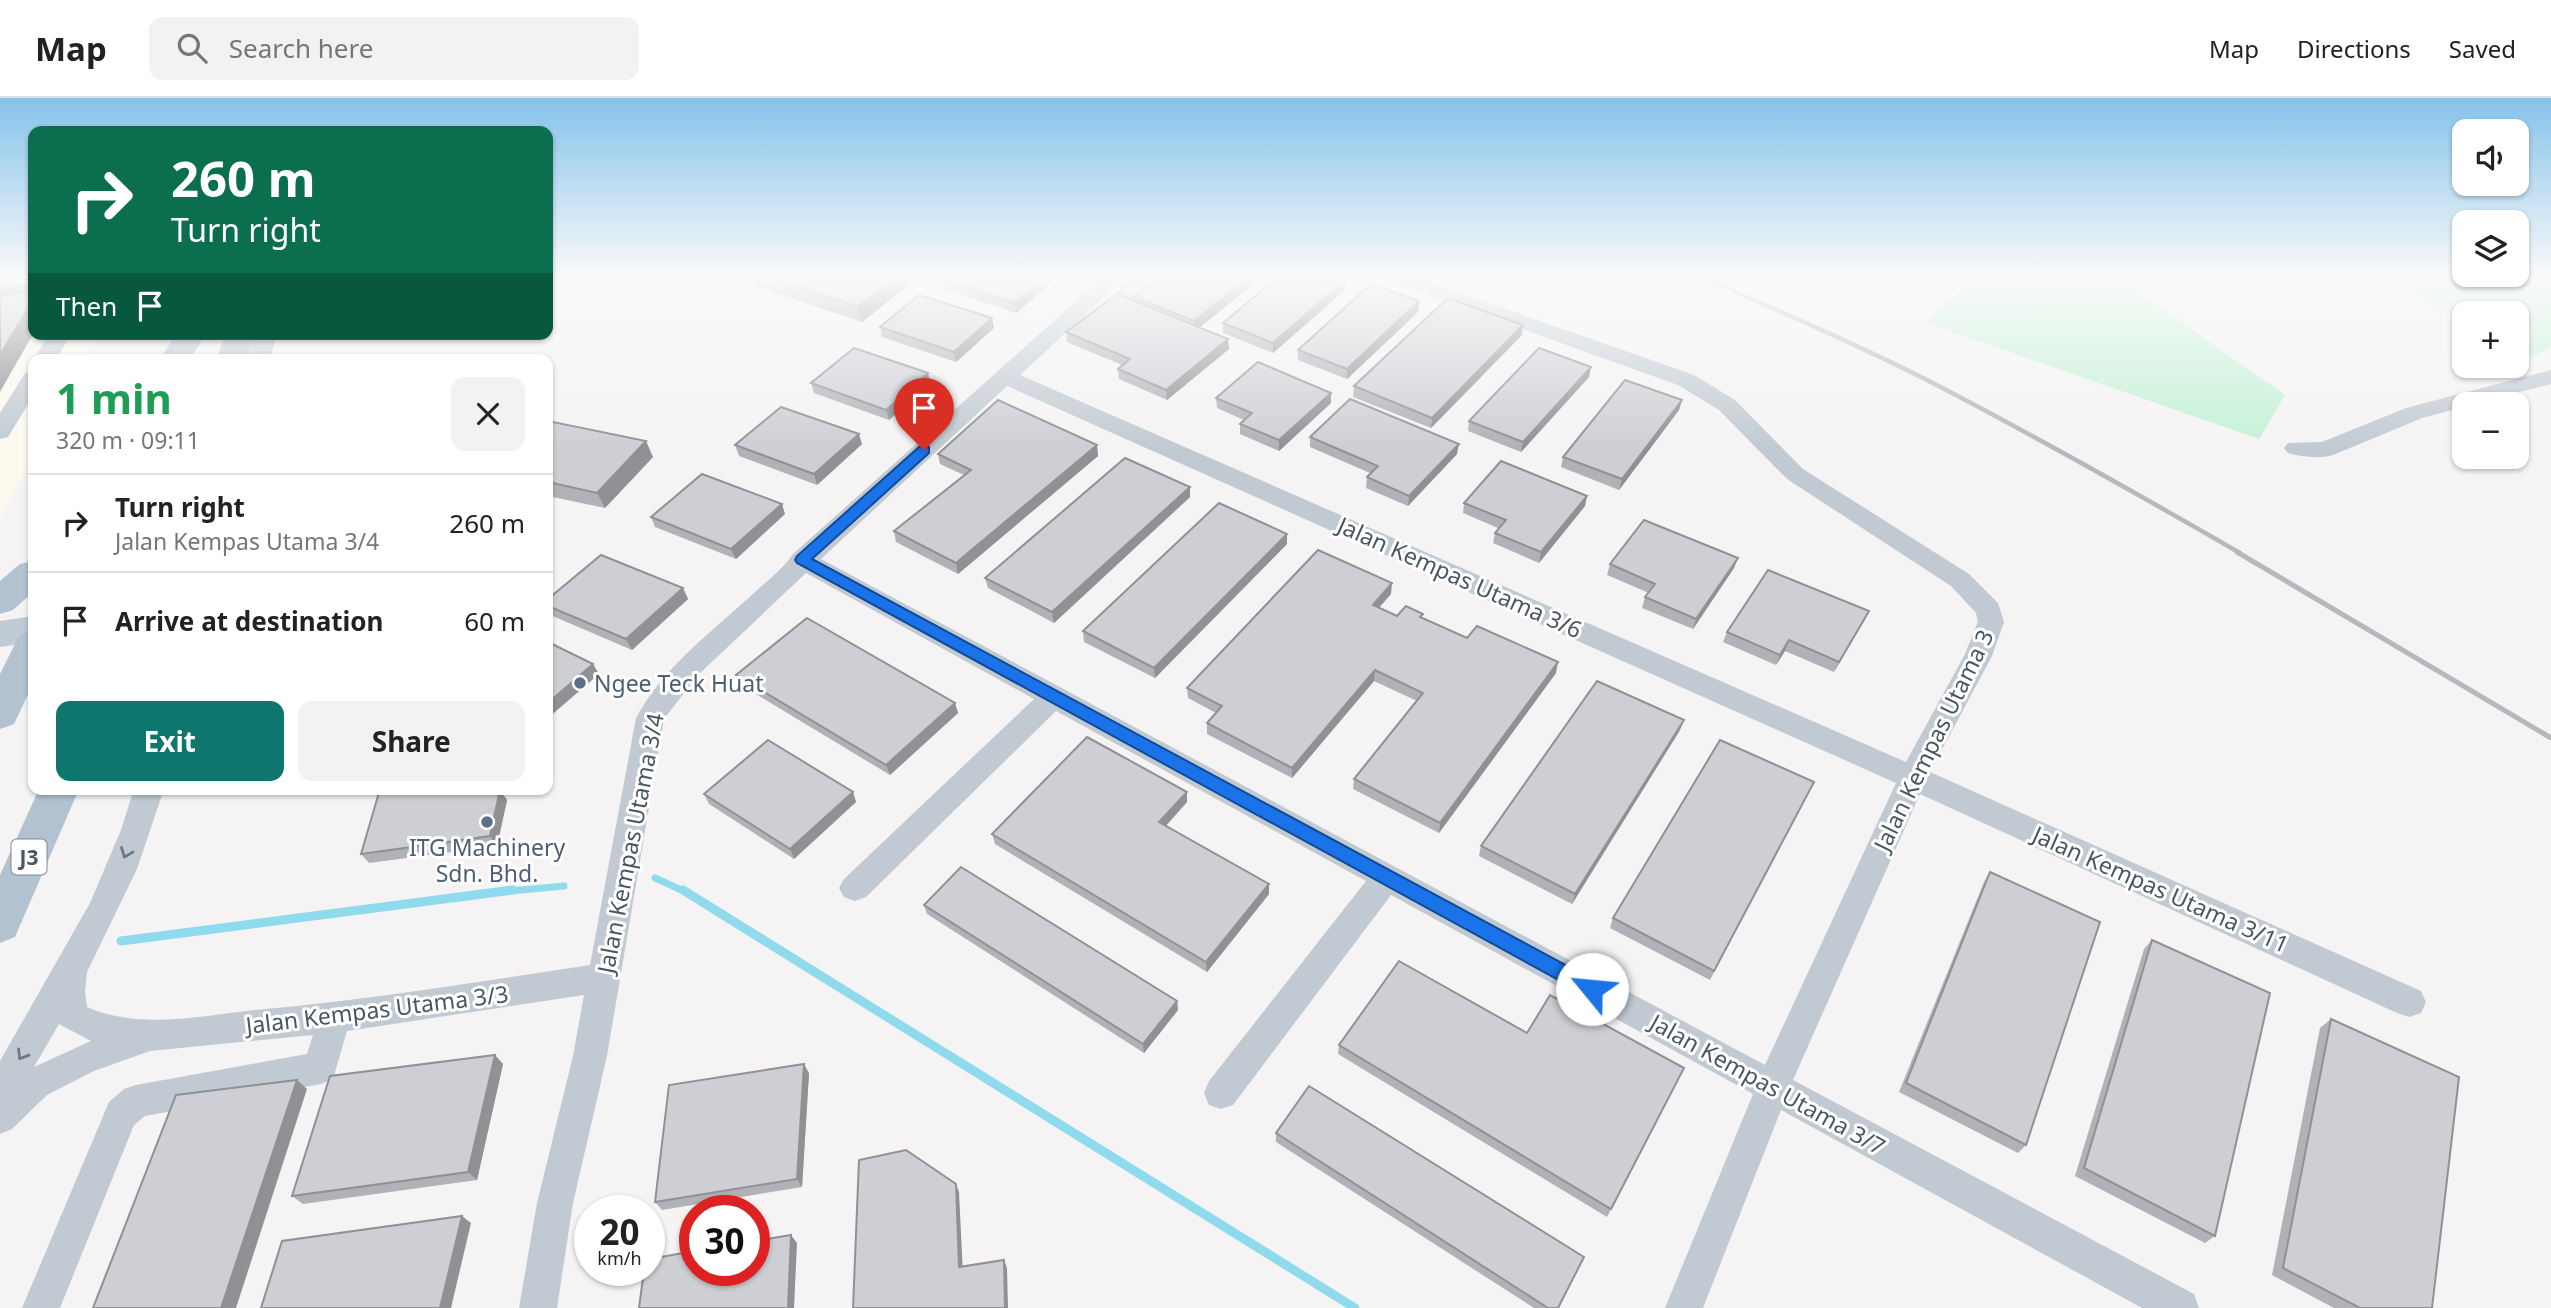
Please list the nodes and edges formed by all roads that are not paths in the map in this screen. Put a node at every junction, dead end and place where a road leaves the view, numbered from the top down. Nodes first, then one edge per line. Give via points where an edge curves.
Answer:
1 (1053, 334) edge
2 (1557, 334) edge
3 (1006, 377) junction
4 (2551, 377) edge
5 (28, 386) edge
6 (0, 432) edge
7 (2296, 449) dead end
8 (802, 560) junction
9 (28, 577) edge
10 (0, 601) edge
11 (28, 630) edge
12 (0, 634) edge
13 (22, 662) edge
14 (1054, 696) junction
15 (0, 714) edge
16 (1913, 777) junction
17 (29, 795) edge
18 (56, 795) edge
19 (147, 795) edge
20 (0, 862) edge
21 (1387, 877) junction
22 (855, 888) dead end
23 (0, 924) edge
24 (74, 969) junction
25 (603, 978) junction
26 (2409, 1002) dead end
27 (334, 1018) junction
28 (150, 1036) junction
29 (1774, 1088) junction
30 (0, 1093) edge
31 (1221, 1093) dead end
32 (0, 1117) edge
33 (41, 1308) edge
34 (538, 1308) edge
35 (1684, 1308) edge
36 (2180, 1308) edge

1 - 3 street, Jalan Kempas Utama 3/4
2 - 16 street, Jalan Kempas Utama 3 via 1686,380 1727,405 1796,474 1961,580 1989,610 1991,622 1978,656
3 - 8 street, Jalan Kempas Utama 3/4
3 - 16 street, Jalan Kempas Utama 3/6
4 - 7 street via 2414,413 2325,450
5 - 6 street
8 - 14 street, Jalan Kempas Utama 3/7
8 - 25 street, Jalan Kempas Utama 3/4 via 669,686 650,718
9 - 10 main road
11 - 12 main road
13 - 15 main road
14 - 21 street, Jalan Kempas Utama 3/7
14 - 22 street
16 - 26 street, Jalan Kempas Utama 3/11
16 - 29 street, Jalan Kempas Utama 3
17 - 20 main road
18 - 23 main road, J3
19 -> 24 street via 113,887
21 - 29 street, Jalan Kempas Utama 3/7
21 - 31 street
24 - 28 street, Jalan Kempas Utama 3/3 via 68,992 72,1016 107,1032
24 -> 30 street
25 - 27 street, Jalan Kempas Utama 3/3
25 - 34 street, Jalan Kempas Utama 3/4 via 578,1116 555,1203
27 - 28 street, Jalan Kempas Utama 3/3
27 - 33 street via 321,1068 136,1101 121,1114
28 - 32 street, Jalan Kempas Utama 3/3 via 84,1059 35,1084
29 - 35 street, Jalan Kempas Utama 3
29 - 36 street, Jalan Kempas Utama 3/7

